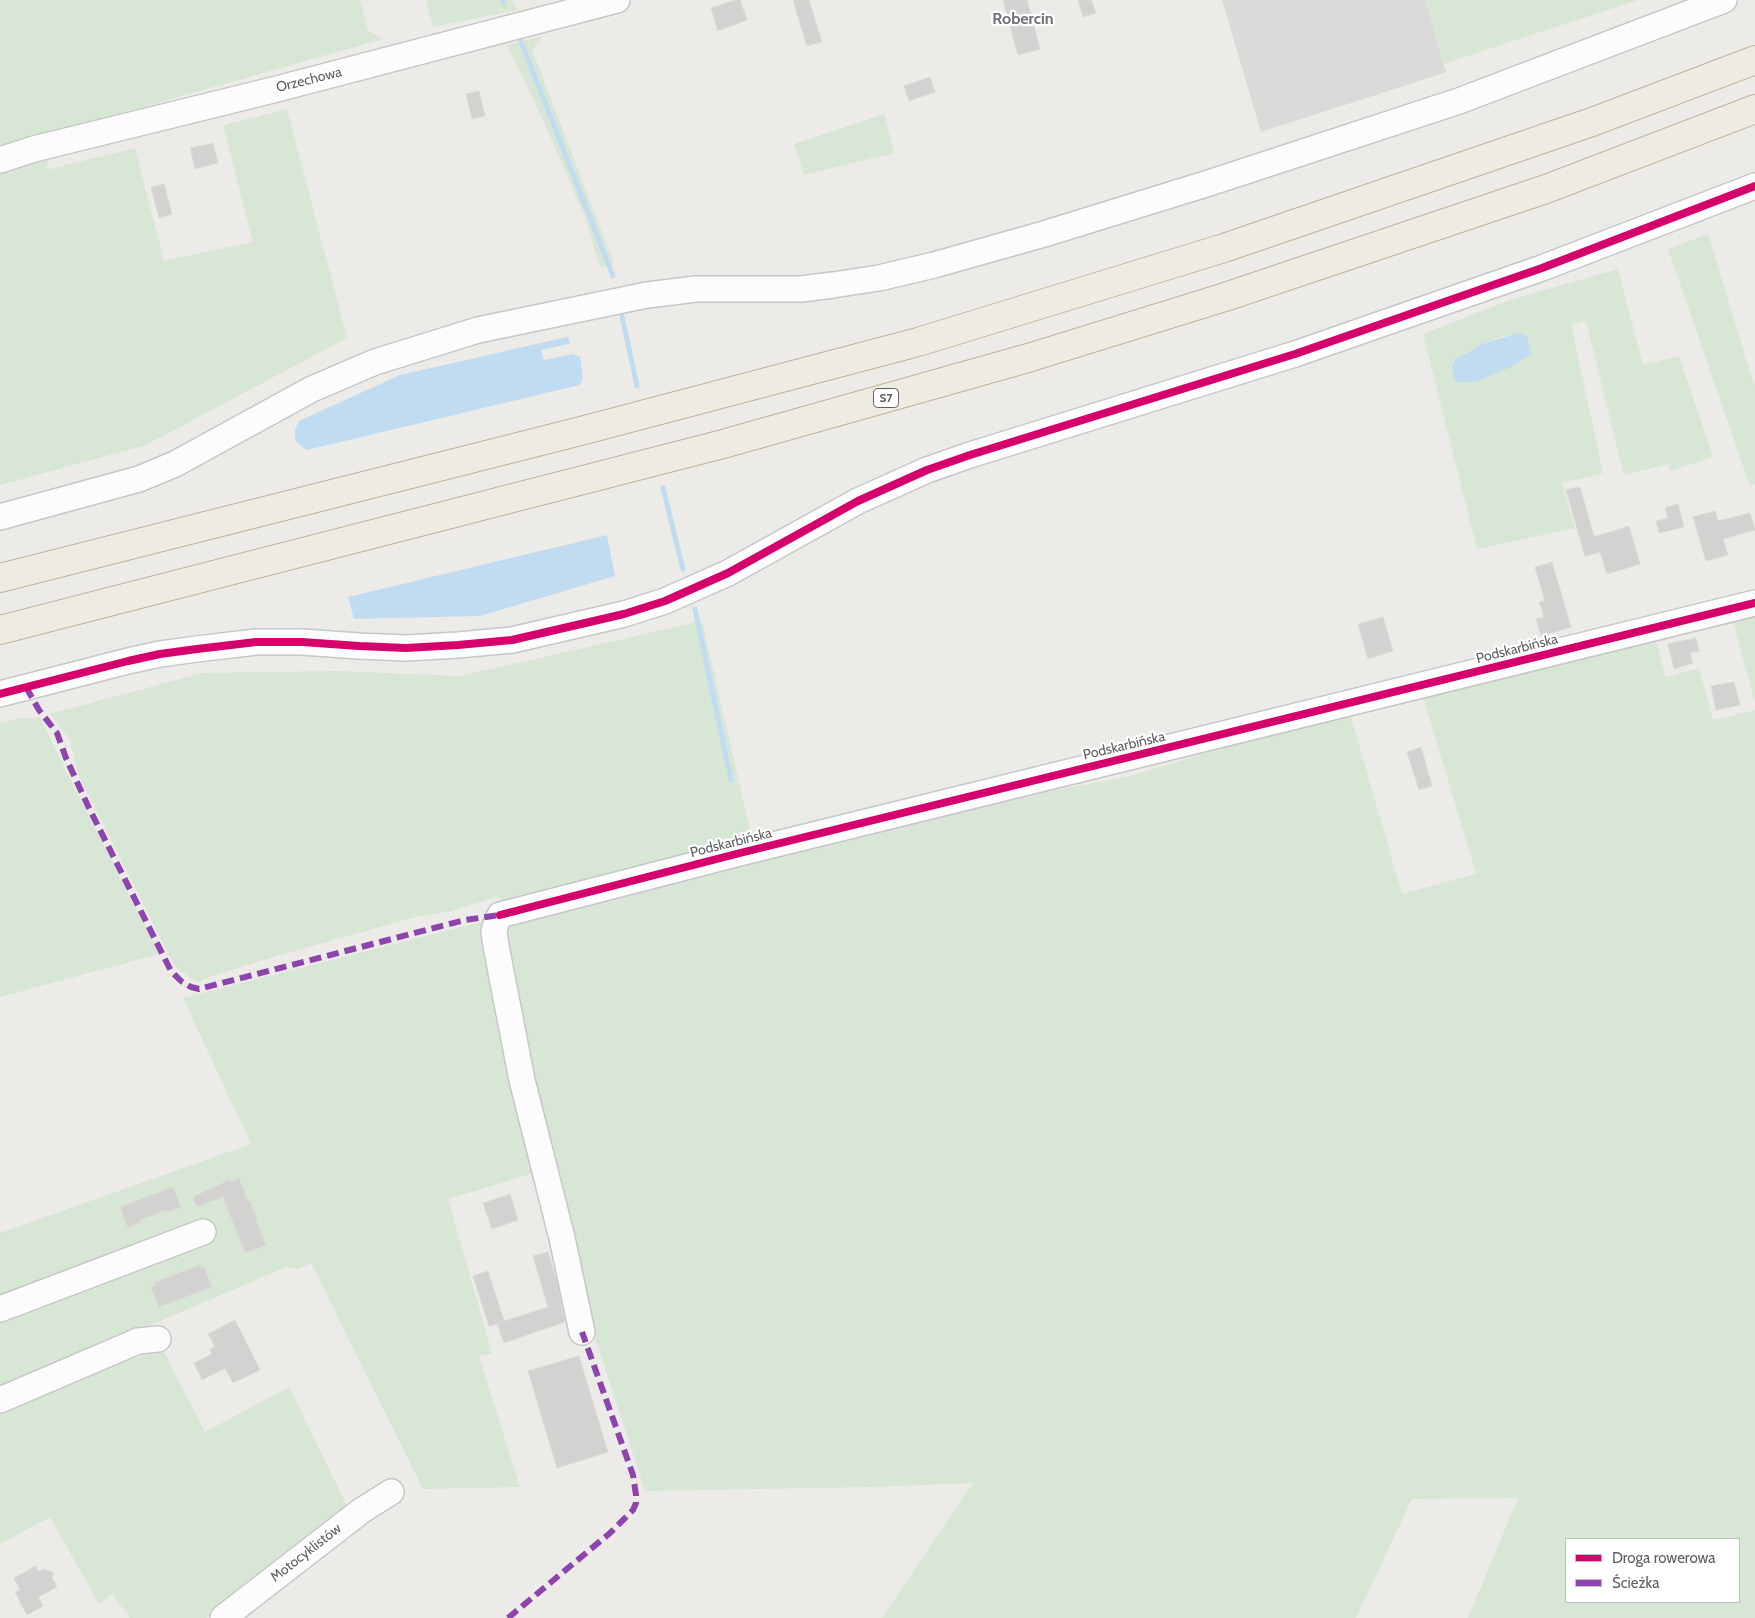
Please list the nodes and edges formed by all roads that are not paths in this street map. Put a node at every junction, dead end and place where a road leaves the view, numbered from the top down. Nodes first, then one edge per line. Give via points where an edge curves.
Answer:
1 (617, 0) edge
2 (1724, 0) edge
3 (1755, 60) edge
4 (1755, 109) edge
5 (0, 160) edge
6 (1755, 186) edge
7 (0, 517) edge
8 (0, 578) edge
9 (1755, 604) edge
10 (0, 630) edge
11 (0, 694) edge
12 (203, 1232) dead end
13 (0, 1309) edge
14 (582, 1332) dead end
15 (158, 1339) dead end
16 (0, 1400) edge
17 (391, 1492) dead end
18 (223, 1618) edge

1 - 5 street, Orzechowa
2 - 7 street via 1450,104 1200,186 934,265 825,286 696,289 647,295 478,330 375,362 312,390 175,464 148,475
3 - 8 highway via 1592,122 1233,245 918,342
4 - 10 highway, S7 via 1546,189 1225,297 1028,358 714,446
6 - 11 street via 1542,268 1295,354 927,470 858,501 728,573 665,601 624,614 512,640 458,646 406,648 265,642 197,649 144,657
9 - 14 street, Podskarbińska via 964,797 500,915 495,939 522,1080
12 - 13 street
15 - 16 street via 138,1341
17 - 18 street, Motocyklistów via 361,1511

